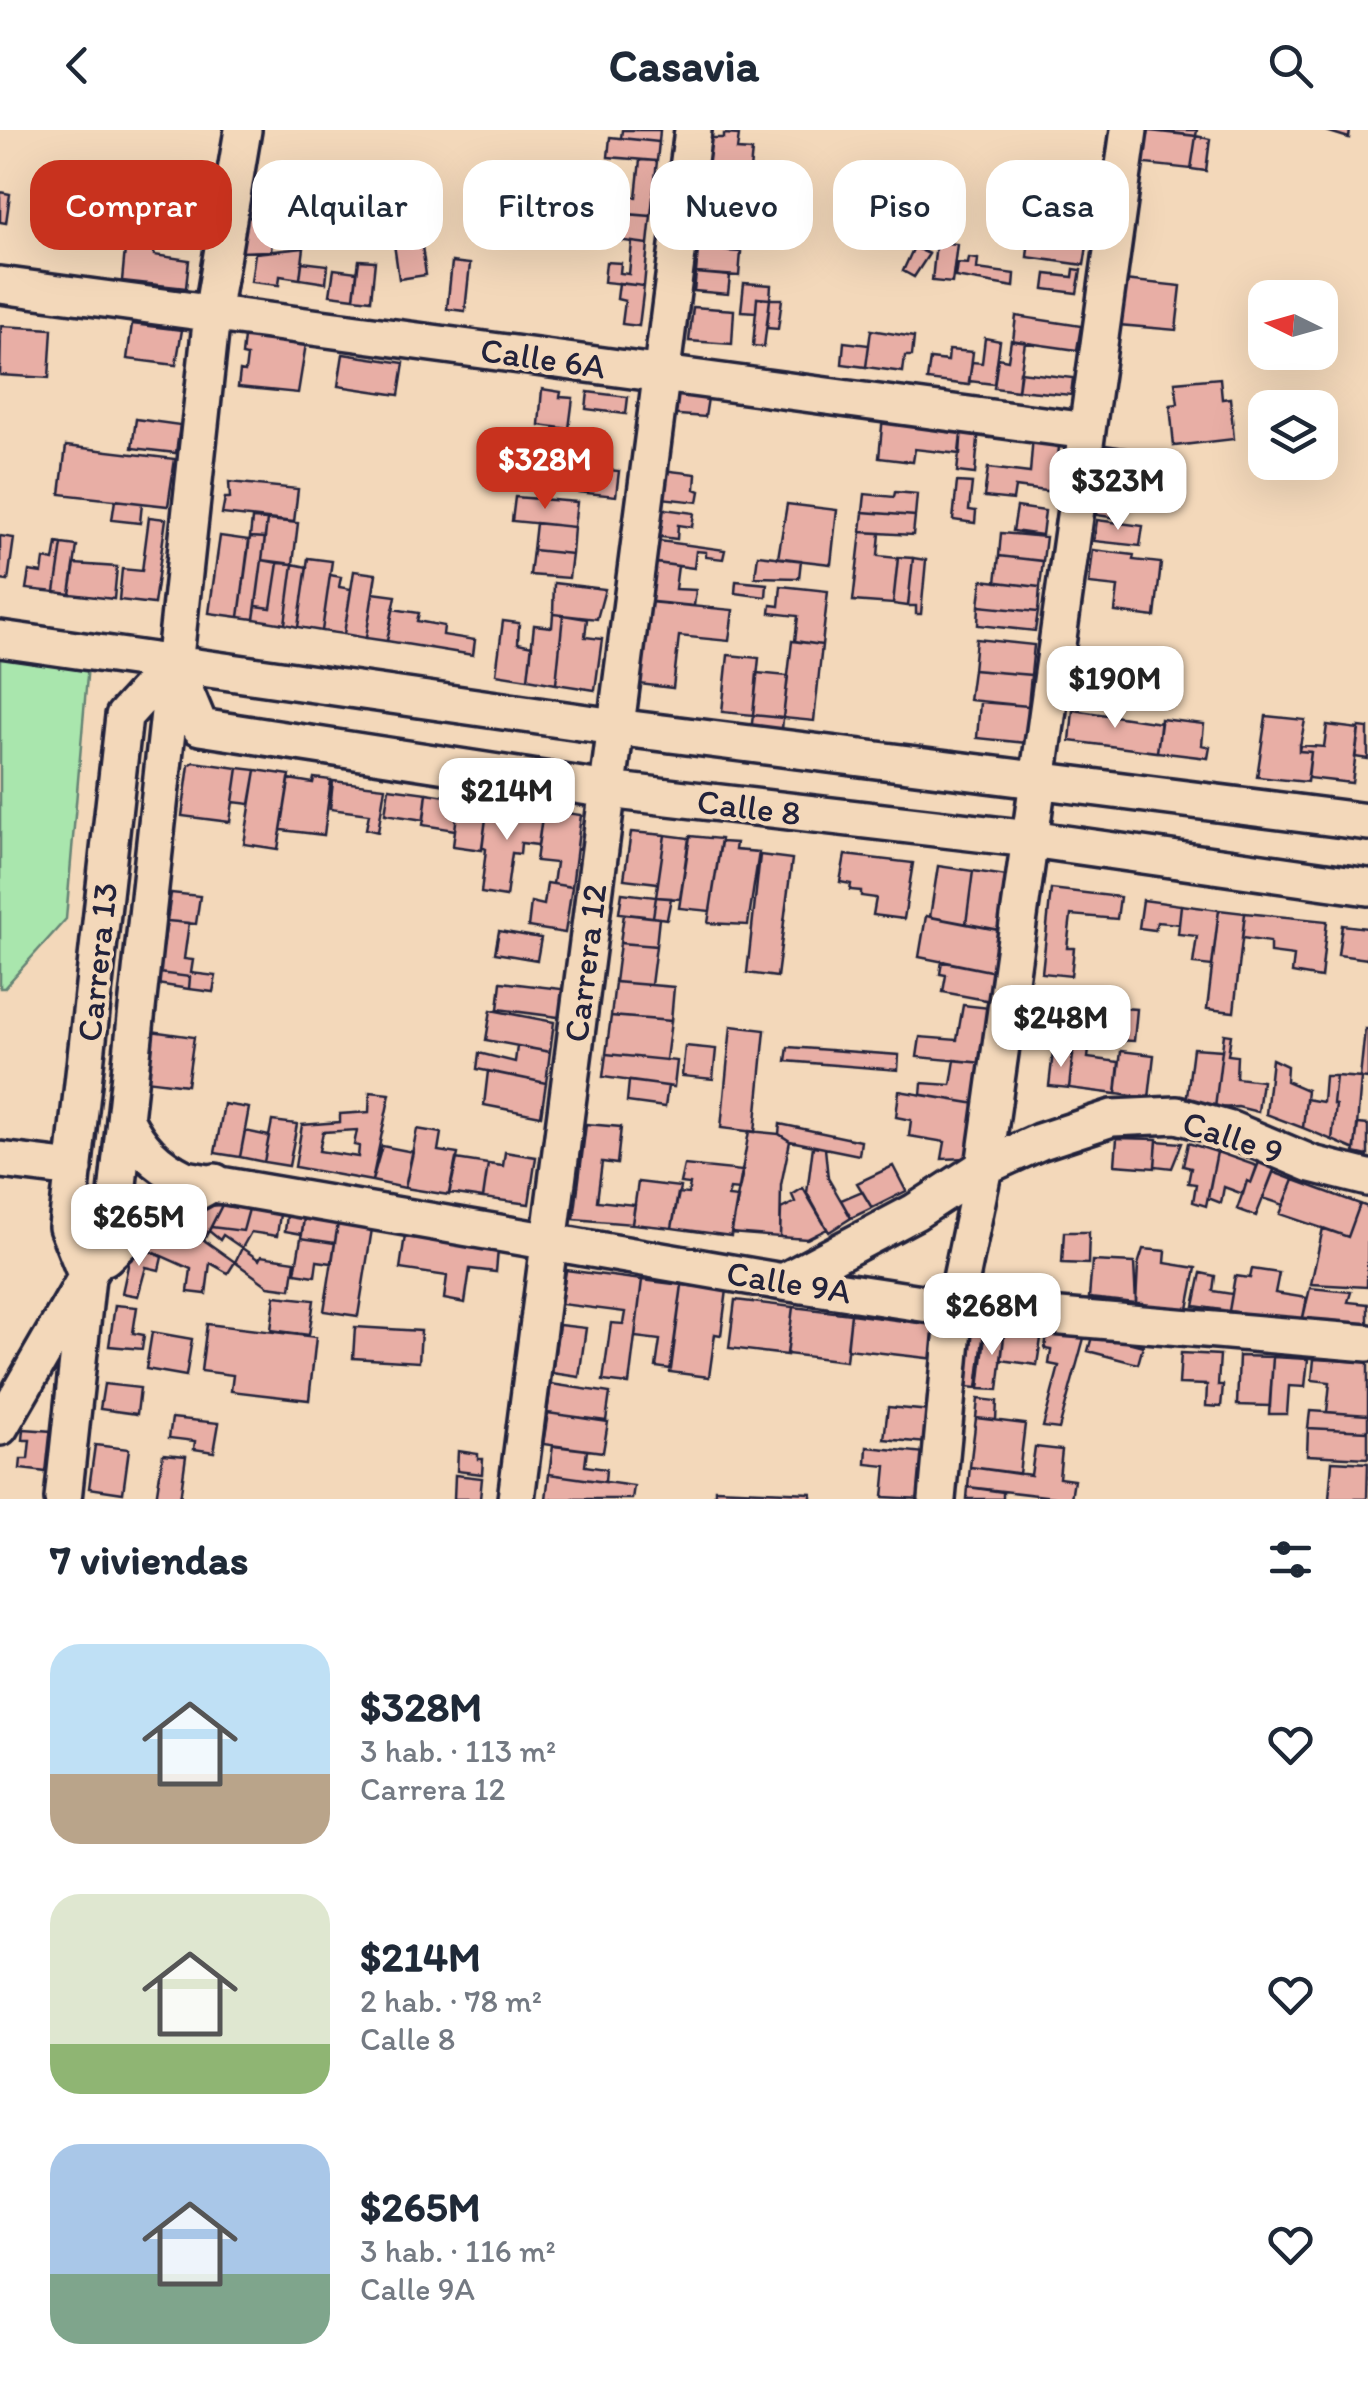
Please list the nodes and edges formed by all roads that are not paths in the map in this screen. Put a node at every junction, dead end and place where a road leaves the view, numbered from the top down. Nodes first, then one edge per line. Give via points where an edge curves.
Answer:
1 (244, 130) edge
2 (693, 130) edge
3 (1129, 130) edge
4 (0, 286) edge
5 (212, 314) junction
6 (662, 374) junction
7 (1086, 431) junction
8 (0, 639) edge
9 (172, 662) junction
10 (616, 726) junction
11 (1038, 782) junction
12 (608, 790) junction
13 (1368, 822) edge
14 (1030, 839) junction
15 (1368, 887) edge
16 (124, 1118) junction
17 (0, 1160) edge
18 (984, 1167) junction
19 (74, 1169) junction
20 (1368, 1178) edge
21 (215, 1182) junction
22 (549, 1242) junction
23 (87, 1278) junction
24 (783, 1282) junction
25 (955, 1308) junction
26 (1368, 1343) edge
27 (5, 1410) edge
28 (64, 1499) edge
29 (516, 1499) edge
30 (937, 1499) edge

1 - 5 street, Carrera 13
2 - 6 street, Carrera 12
3 - 7 street
4 - 5 street, Calle 6A
5 - 6 street, Calle 6A
5 - 9 street, Carrera 13
6 - 7 street, Calle 6A
6 - 10 street, Carrera 12
7 - 11 street
8 - 9 street, Calle 8
9 - 10 street, Calle 8
9 - 12 street, Calle 8 via 200,726
9 - 16 street, Carrera 13
9 - 19 street, Carrera 13 via 124,716
10 - 11 street, Calle 8
10 - 12 street, Carrera 12
11 - 13 street, Calle 8
11 - 14 street
12 - 14 street, Calle 8
12 - 22 street, Carrera 12
14 - 15 street, Calle 8
14 - 18 street
16 - 21 street, Calle 9A via 159,1166
16 - 23 street, Carrera 13 via 113,1232
17 - 19 street
18 - 20 street, Calle 9 via 1112,1118 1177,1115
18 - 24 street, Calle 9 via 916,1212
18 - 25 street
19 - 23 street, Carrera 13 via 67,1228
21 - 22 street, Calle 9A
21 - 23 street via 144,1221
22 - 24 street, Calle 9A
22 - 29 street, Carrera 12
23 - 27 street
23 - 28 street, Carrera 13
24 - 25 street, Calle 9A
25 - 26 street, Calle 9A
25 - 30 street

